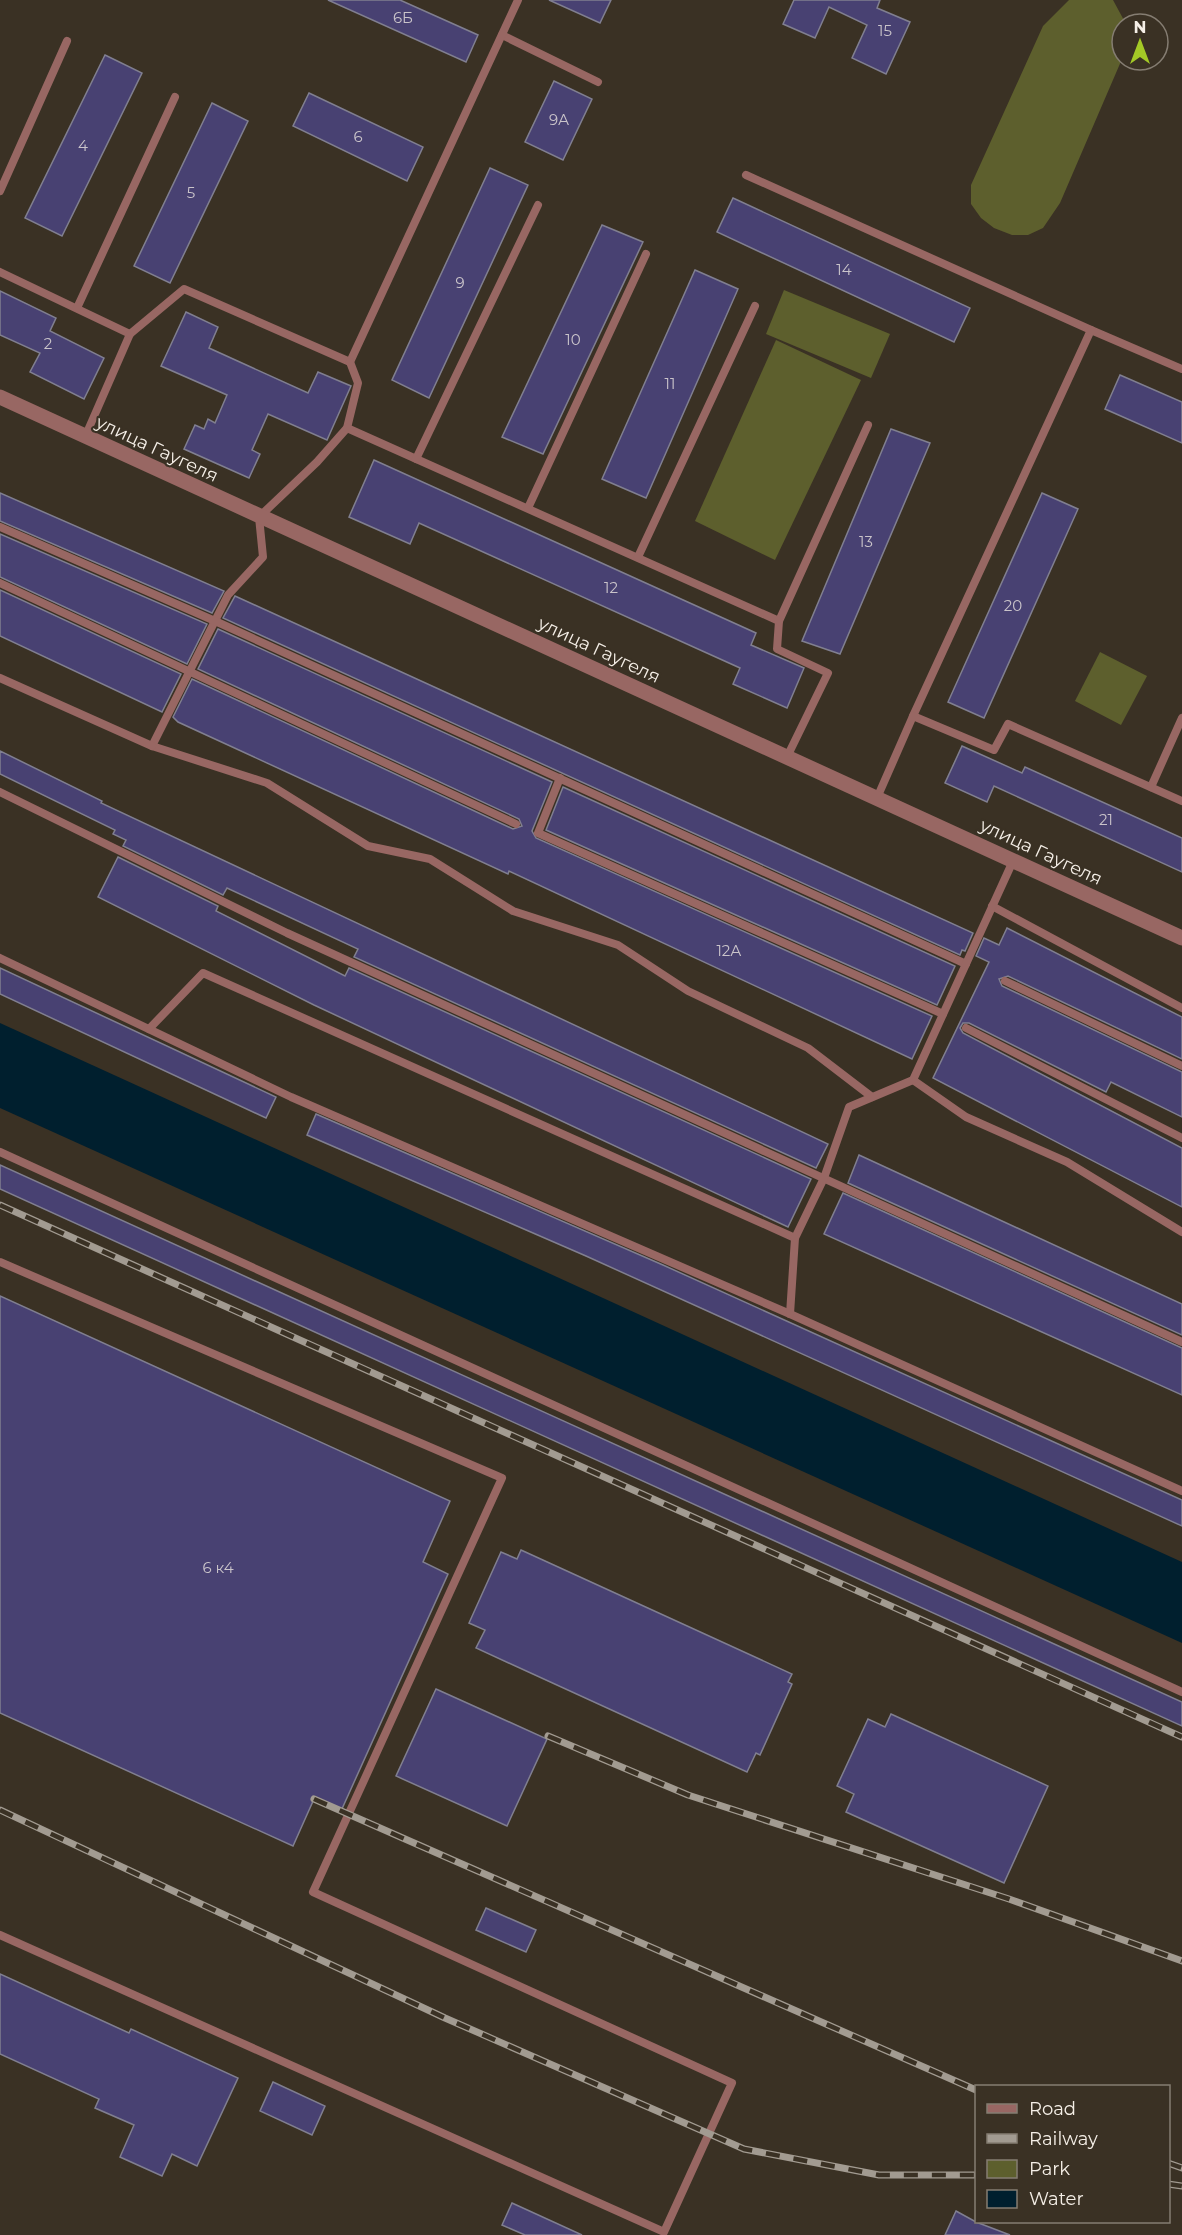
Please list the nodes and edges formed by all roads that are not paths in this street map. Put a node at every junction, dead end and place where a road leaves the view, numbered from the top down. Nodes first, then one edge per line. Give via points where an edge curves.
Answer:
1 (518, 0) edge
2 (502, 35) junction
3 (67, 41) dead end
4 (598, 82) dead end
5 (175, 97) dead end
6 (746, 175) dead end
7 (0, 191) edge
8 (538, 205) dead end
9 (646, 254) dead end
10 (0, 272) edge
11 (755, 306) dead end
12 (77, 309) junction
13 (1091, 330) junction
14 (130, 333) junction
15 (350, 362) junction
16 (1182, 369) edge
17 (0, 397) edge
18 (868, 425) dead end
19 (347, 428) junction
20 (85, 437) junction
21 (417, 459) junction
22 (528, 508) junction
23 (259, 517) junction
24 (0, 527) edge
25 (638, 557) junction
26 (0, 583) edge
27 (215, 621) junction
28 (779, 621) junction
29 (190, 671) junction
30 (0, 678) edge
31 (913, 716) junction
32 (1182, 718) edge
33 (152, 746) junction
34 (787, 758) junction
35 (560, 778) junction
36 (1151, 787) junction
37 (0, 792) edge
38 (876, 798) junction
39 (1182, 801) edge
40 (516, 824) dead end
41 (1013, 861) junction
42 (992, 906) junction
43 (1182, 938) edge
44 (0, 958) edge
45 (966, 964) junction
46 (1005, 981) dead end
47 (1182, 1008) edge
48 (943, 1014) junction
49 (966, 1028) dead end
50 (149, 1029) junction
51 (1182, 1066) edge
52 (914, 1080) junction
53 (872, 1097) junction
54 (1182, 1138) edge
55 (0, 1152) edge
56 (824, 1178) junction
57 (1182, 1232) edge
58 (795, 1238) junction
59 (0, 1262) edge
60 (790, 1314) junction
61 (1182, 1342) edge
62 (1182, 1491) edge
63 (1182, 1692) edge
64 (0, 1935) edge

1 - 2 lane
2 - 4 lane
2 - 15 lane
3 - 7 lane
5 - 12 lane
6 - 13 lane
8 - 21 lane
9 - 22 lane
10 - 12 lane
11 - 25 lane
12 - 14 lane
13 - 16 lane
13 - 31 lane
14 - 15 lane via 184,290
14 - 20 lane
15 - 19 lane via 358,383
17 - 20 street, улица Гаугеля
18 - 28 lane
19 - 21 lane
19 - 23 lane
20 - 23 street, улица Гаугеля
21 - 22 lane
22 - 25 lane
23 - 27 lane via 263,557 228,595
23 - 34 street, улица Гаугеля
24 - 27 lane
25 - 28 lane
26 - 29 lane
27 - 29 lane
27 - 35 lane
28 - 34 lane via 777,649 828,673
29 - 33 lane
29 - 40 lane
30 - 33 lane
31 - 36 lane via 994,750 1008,724
31 - 38 lane
32 - 36 lane
33 - 53 lane via 267,783 368,846 429,859 513,910 618,945 688,991 808,1048
34 - 38 street, улица Гаугеля
35 - 45 lane
35 - 48 lane via 538,833
36 - 39 lane
37 - 56 lane via 287,933
38 - 41 street, улица Гаугеля
41 - 42 lane
41 - 43 street, улица Гаугеля
42 - 45 lane
42 - 47 lane
44 - 50 lane
45 - 48 lane
46 - 51 lane
48 - 52 lane
49 - 54 lane
50 - 58 lane via 203,973
50 - 60 lane via 302,1102
52 - 53 lane
52 - 57 lane via 966,1117 1067,1162
53 - 56 lane via 849,1107
55 - 63 lane
56 - 58 lane
56 - 61 lane
58 - 60 lane
59 - 64 lane via 502,1478 313,1892 732,2083 664,2232
60 - 62 lane

